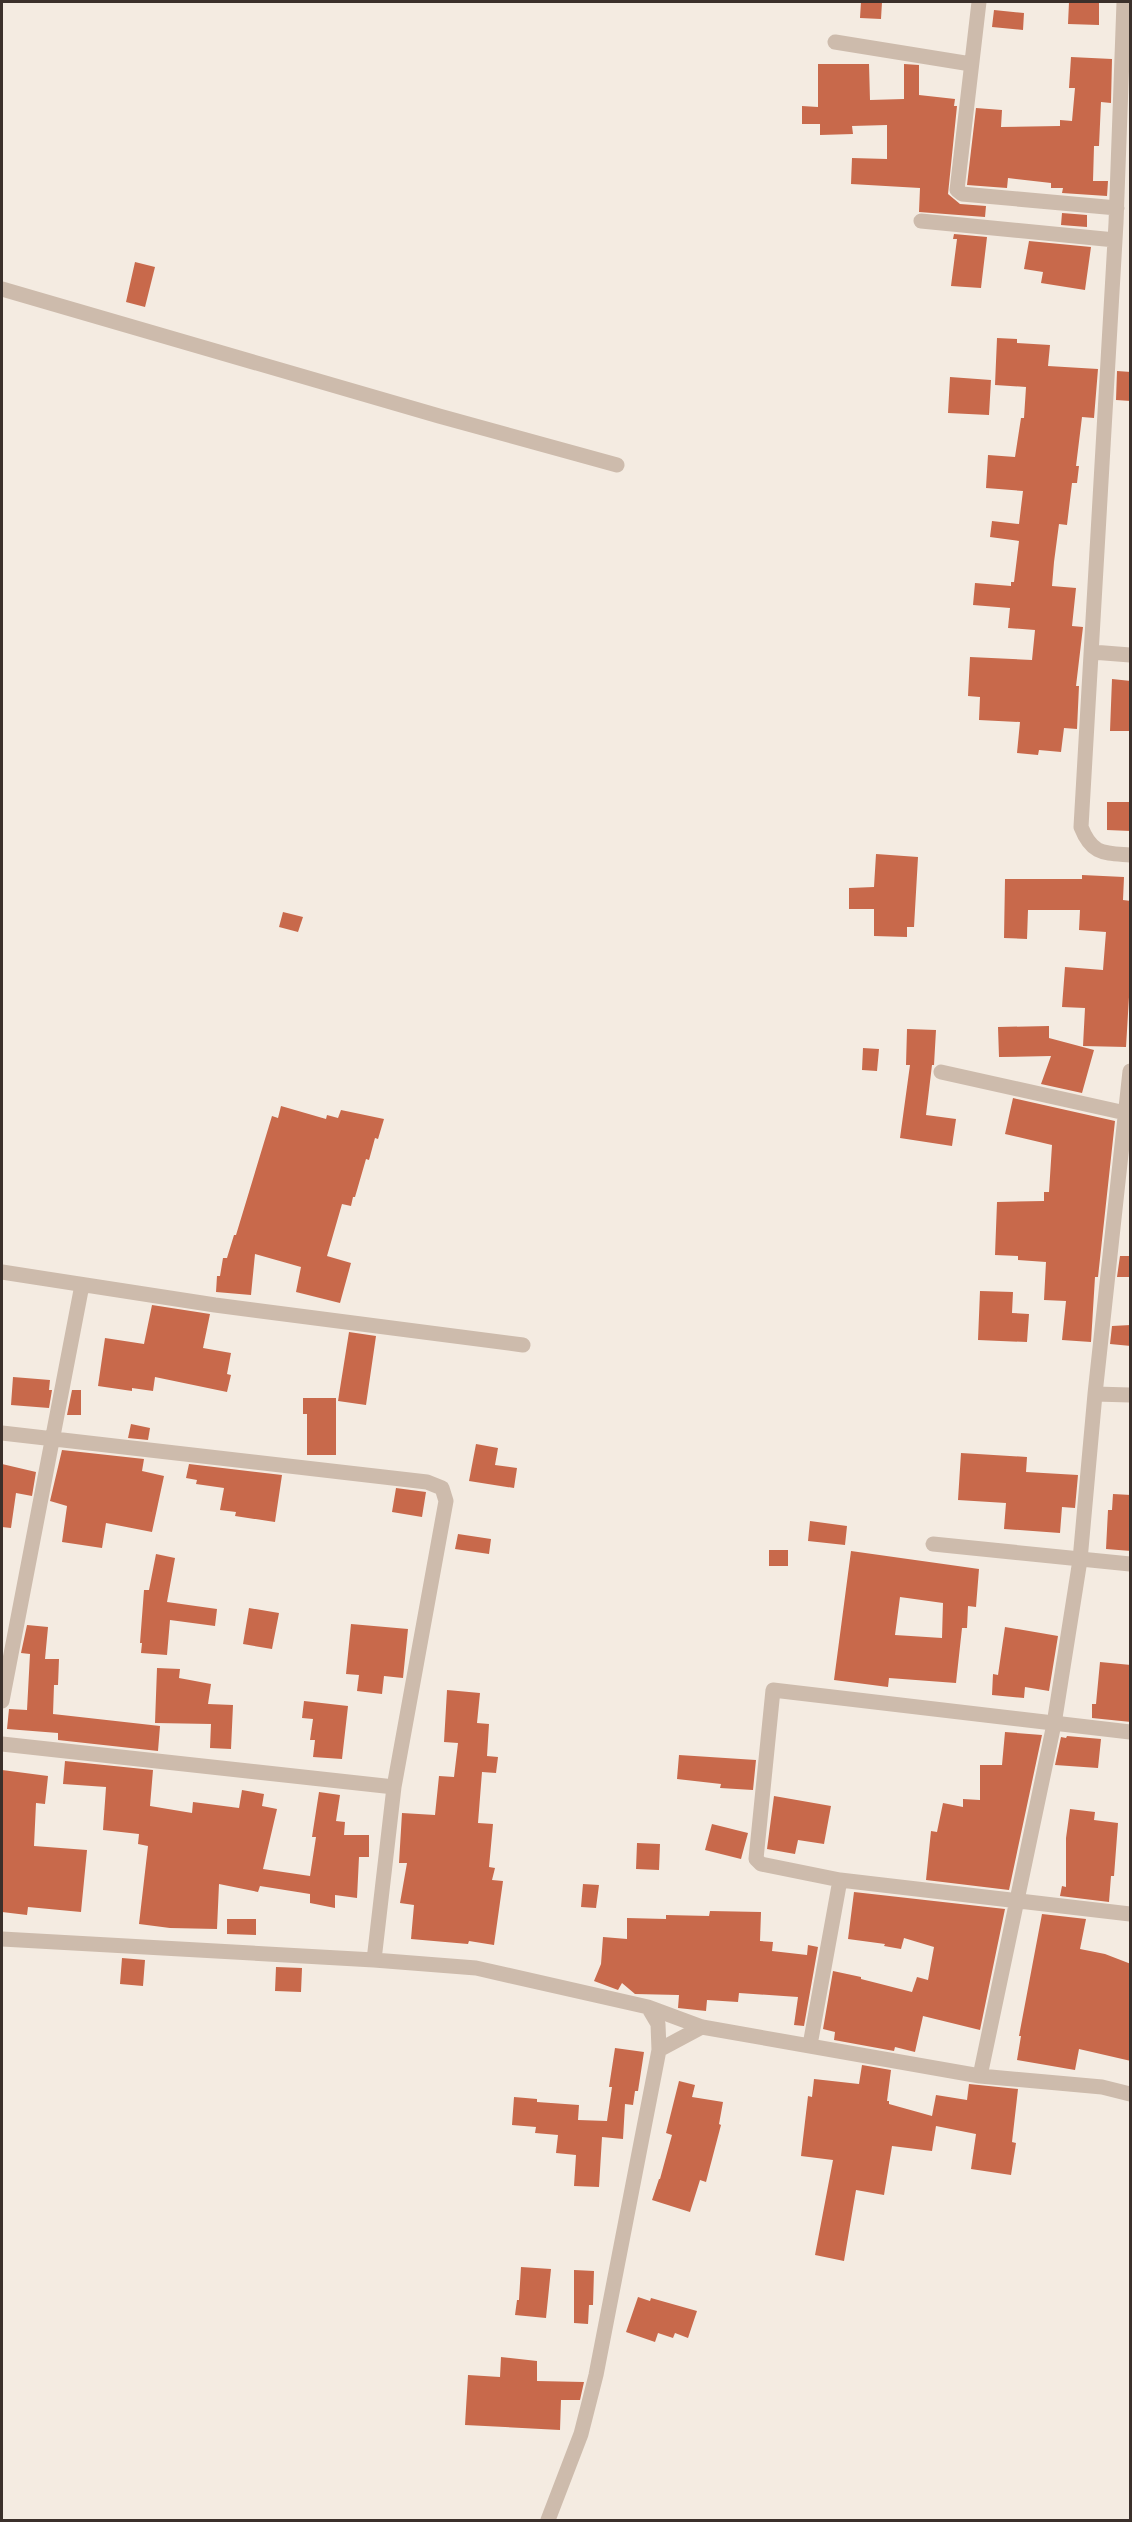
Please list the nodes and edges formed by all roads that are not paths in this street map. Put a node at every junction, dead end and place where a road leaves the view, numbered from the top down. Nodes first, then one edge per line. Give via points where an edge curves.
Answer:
1 (979, 2) edge
2 (1124, 2) edge
3 (835, 42) dead end
4 (971, 64) junction
5 (1121, 218) edge
6 (921, 221) dead end
7 (1115, 240) junction
8 (2, 289) edge
9 (617, 465) dead end
10 (1092, 652) junction
11 (1131, 655) edge
12 (1131, 855) edge
13 (941, 1071) dead end
14 (1131, 1071) edge
15 (1129, 1114) edge
16 (2, 1272) edge
17 (82, 1285) junction
18 (523, 1345) dead end
19 (1095, 1394) junction
20 (1131, 1395) edge
21 (2, 1433) edge
22 (53, 1439) junction
23 (933, 1544) dead end
24 (1080, 1560) junction
25 (1131, 1564) edge
26 (2, 1701) edge
27 (1054, 1724) junction
28 (1131, 1732) edge
29 (2, 1744) edge
30 (394, 1787) junction
31 (840, 1880) junction
32 (1018, 1901) junction
33 (1131, 1914) edge
34 (2, 1939) edge
35 (374, 1960) junction
36 (648, 2007) junction
37 (702, 2027) junction
38 (810, 2045) junction
39 (660, 2050) junction
40 (980, 2076) junction
41 (1131, 2094) edge
42 (548, 2520) edge

1 - 4 street
2 - 5 street
3 - 4 street
4 - 5 street via 957,179 959,193
5 - 7 street
6 - 7 street
7 - 10 street
8 - 9 street
10 - 11 street
10 - 12 street via 1081,827 1088,843 1101,852
13 - 15 street
14 - 15 street
15 - 19 street
16 - 17 street
17 - 18 street
17 - 22 street
19 - 20 street
19 - 24 street
21 - 22 street
22 - 26 street
22 - 30 street via 427,1482 442,1488 446,1501
23 - 24 street
24 - 25 street
24 - 27 street
27 - 28 street
27 - 31 street via 773,1690 756,1859 761,1864
27 - 32 street
29 - 30 street
30 - 35 street
31 - 32 street
31 - 38 street
32 - 33 street
32 - 40 street
34 - 35 street
35 - 36 street via 476,1968
36 - 37 street
36 - 39 street via 658,2024
37 - 38 street
37 - 39 street
38 - 40 street
39 - 42 street via 596,2375 581,2434
40 - 41 street via 1102,2087

